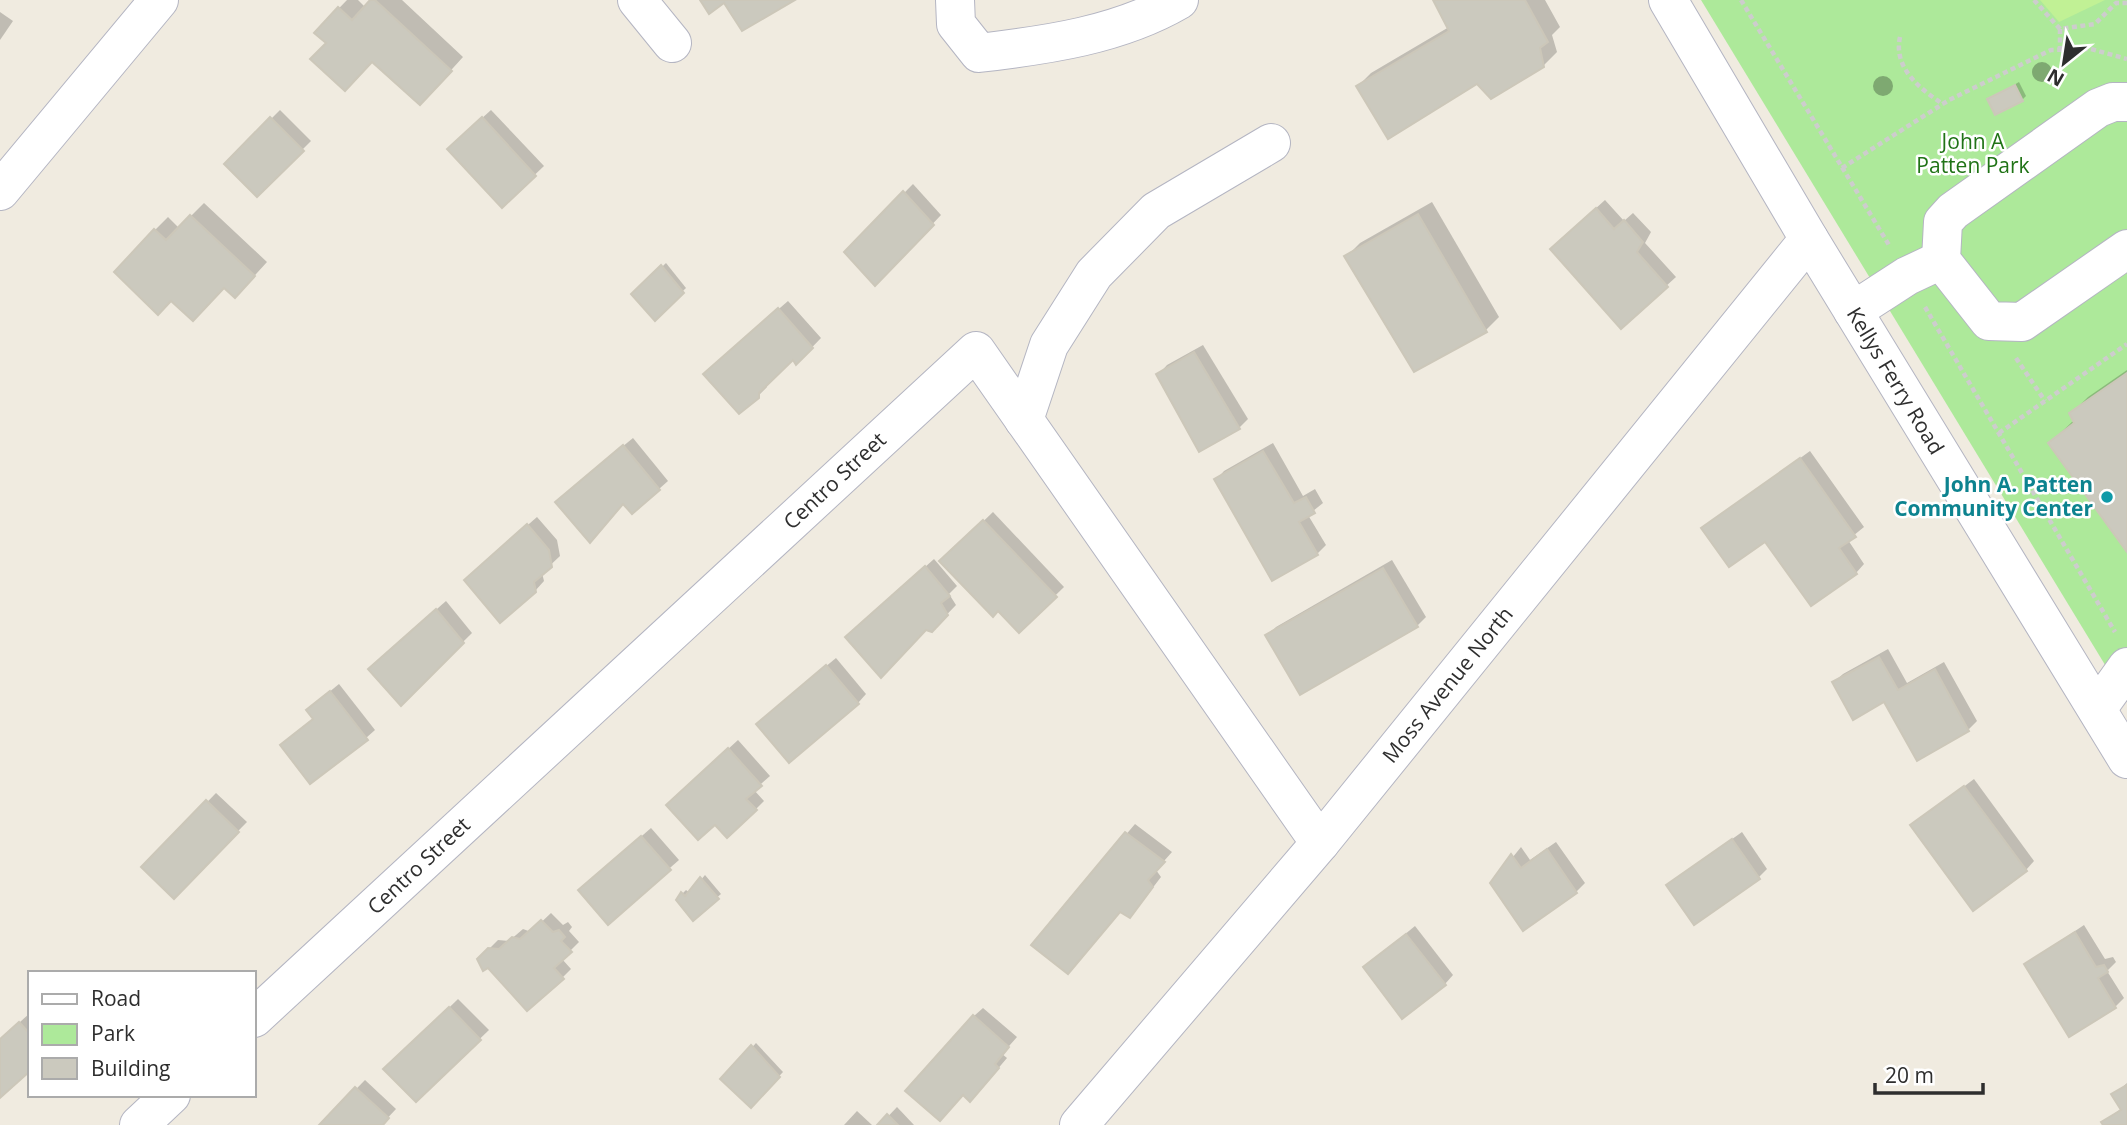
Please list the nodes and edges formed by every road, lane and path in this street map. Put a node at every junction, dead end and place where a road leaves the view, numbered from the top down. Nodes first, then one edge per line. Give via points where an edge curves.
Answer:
1 (159, 0) edge
2 (637, 0) edge
3 (955, 0) edge
4 (1179, 0) edge
5 (1668, 0) edge
6 (1741, 0) edge
7 (2034, 0) edge
8 (2127, 3) edge
9 (2060, 29) junction
10 (1899, 37) dead end
11 (673, 43) dead end
12 (2060, 50) junction
13 (2127, 59) edge
14 (2127, 102) edge
15 (1943, 104) junction
16 (1270, 143) dead end
17 (1842, 168) junction
18 (0, 191) edge
19 (1809, 239) junction
20 (2127, 250) edge
21 (1941, 260) junction
22 (1907, 276) junction
23 (1853, 311) junction
24 (2127, 344) edge
25 (1024, 420) junction
26 (1999, 433) junction
27 (2123, 652) edge
28 (2097, 709) junction
29 (2127, 759) edge
30 (1320, 843) junction
31 (256, 1016) edge
32 (169, 1097) edge
33 (139, 1125) edge
34 (1079, 1125) edge

1 - 18 street
2 - 11 street
3 - 4 street via 956,24 979,53 1051,45 1153,15
5 - 19 street, Kellys Ferry Road
6 - 17 path
7 - 9 path
8 - 9 path via 2116,3 2095,24
9 - 12 path
10 - 15 path via 1910,78
12 - 13 path via 2091,48
12 - 15 path via 2007,69
14 - 21 street via 2098,108 1954,211 1943,222
15 - 17 path
16 - 25 street via 1156,211 1094,274 1049,345
17 - 22 path
19 - 23 street, Kellys Ferry Road
19 - 30 street, Moss Avenue North
20 - 21 street via 2021,322 1989,320
21 - 22 street
22 - 23 street
22 - 26 path
23 - 28 street, Kellys Ferry Road
24 - 26 path
25 - 30 street, Centro Street
25 - 31 street, Centro Street via 976,351
26 - 27 path
27 - 28 street
28 - 29 street, Kellys Ferry Road
30 - 34 street, Moss Avenue North
32 - 33 street

